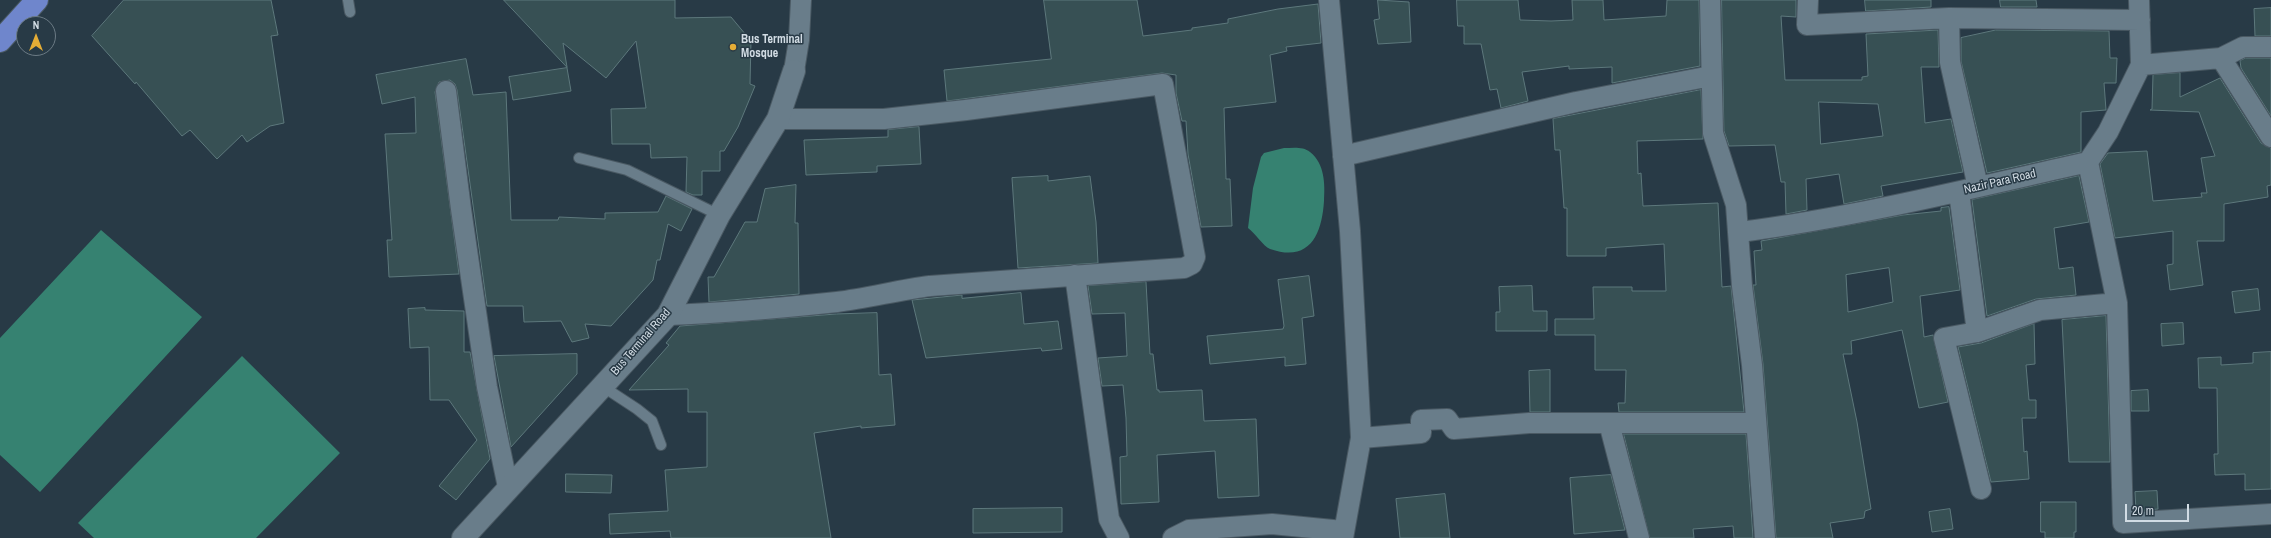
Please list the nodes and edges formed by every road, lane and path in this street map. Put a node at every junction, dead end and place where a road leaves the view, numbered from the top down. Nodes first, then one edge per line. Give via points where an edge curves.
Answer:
1 (37, 0) edge
2 (348, 0) edge
3 (801, 0) edge
4 (1329, 0) edge
5 (1710, 0) edge
6 (1808, 0) edge
7 (2139, 0) edge
8 (350, 12) dead end
9 (1949, 18) junction
10 (2140, 20) junction
11 (0, 41) edge
12 (2271, 47) edge
13 (2221, 58) junction
14 (2141, 65) junction
15 (794, 71) joint
16 (1712, 76) junction
17 (446, 91) dead end
18 (778, 119) junction
19 (2271, 137) edge
20 (1343, 156) junction
21 (579, 158) dead end
22 (2088, 162) junction
23 (1968, 190) junction
24 (719, 215) junction
25 (1740, 232) junction
26 (1075, 276) junction
27 (2117, 303) junction
28 (668, 315) junction
29 (1977, 332) junction
30 (602, 386) junction
31 (1609, 423) junction
32 (1756, 423) junction
33 (1361, 438) junction
34 (661, 446) dead end
35 (508, 487) junction
36 (1981, 489) dead end
37 (2271, 514) edge
38 (1343, 535) edge
39 (463, 538) edge
40 (1119, 538) edge
41 (1173, 538) edge
42 (1639, 538) edge
43 (1765, 538) edge

1 - 11 highway
2 - 8 lane
3 - 15 street
4 - 20 street
5 - 16 street
6 - 9 street via 1807,25
7 - 10 street
9 - 10 street
9 - 23 street via 1950,62
10 - 14 street
12 - 13 street via 2243,47
13 - 14 street
13 - 19 street
14 - 22 street via 2108,132
15 - 18 main road, Bus Terminal Road
16 - 20 street via 1576,102
16 - 25 street via 1714,133 1736,205
17 - 35 street via 486,387
18 - 24 main road, Bus Terminal Road
18 - 26 street via 884,119 1163,84 1195,257 1192,264 1184,268
20 - 33 street via 1350,231
21 - 24 lane via 627,170
22 - 23 street, Nazir Para Road
22 - 27 street
23 - 25 street, Nazir Para Road via 1795,225
23 - 29 street
24 - 28 main road, Bus Terminal Road
25 - 32 street via 1742,286
26 - 28 street via 930,286 894,290 839,302 735,312
26 - 40 street via 1110,519
27 - 29 street via 2040,310
27 - 37 street via 2123,522
28 - 30 main road, Bus Terminal Road
29 - 36 street via 1944,338
30 - 34 lane via 637,408 652,421
30 - 35 main road, Bus Terminal Road
31 - 32 street
31 - 33 street via 1529,423 1454,429 1447,419 1421,420 1421,433
31 - 42 street
32 - 43 street
33 - 38 street
35 - 39 main road, Bus Terminal Road
38 - 41 street via 1272,524 1189,530

